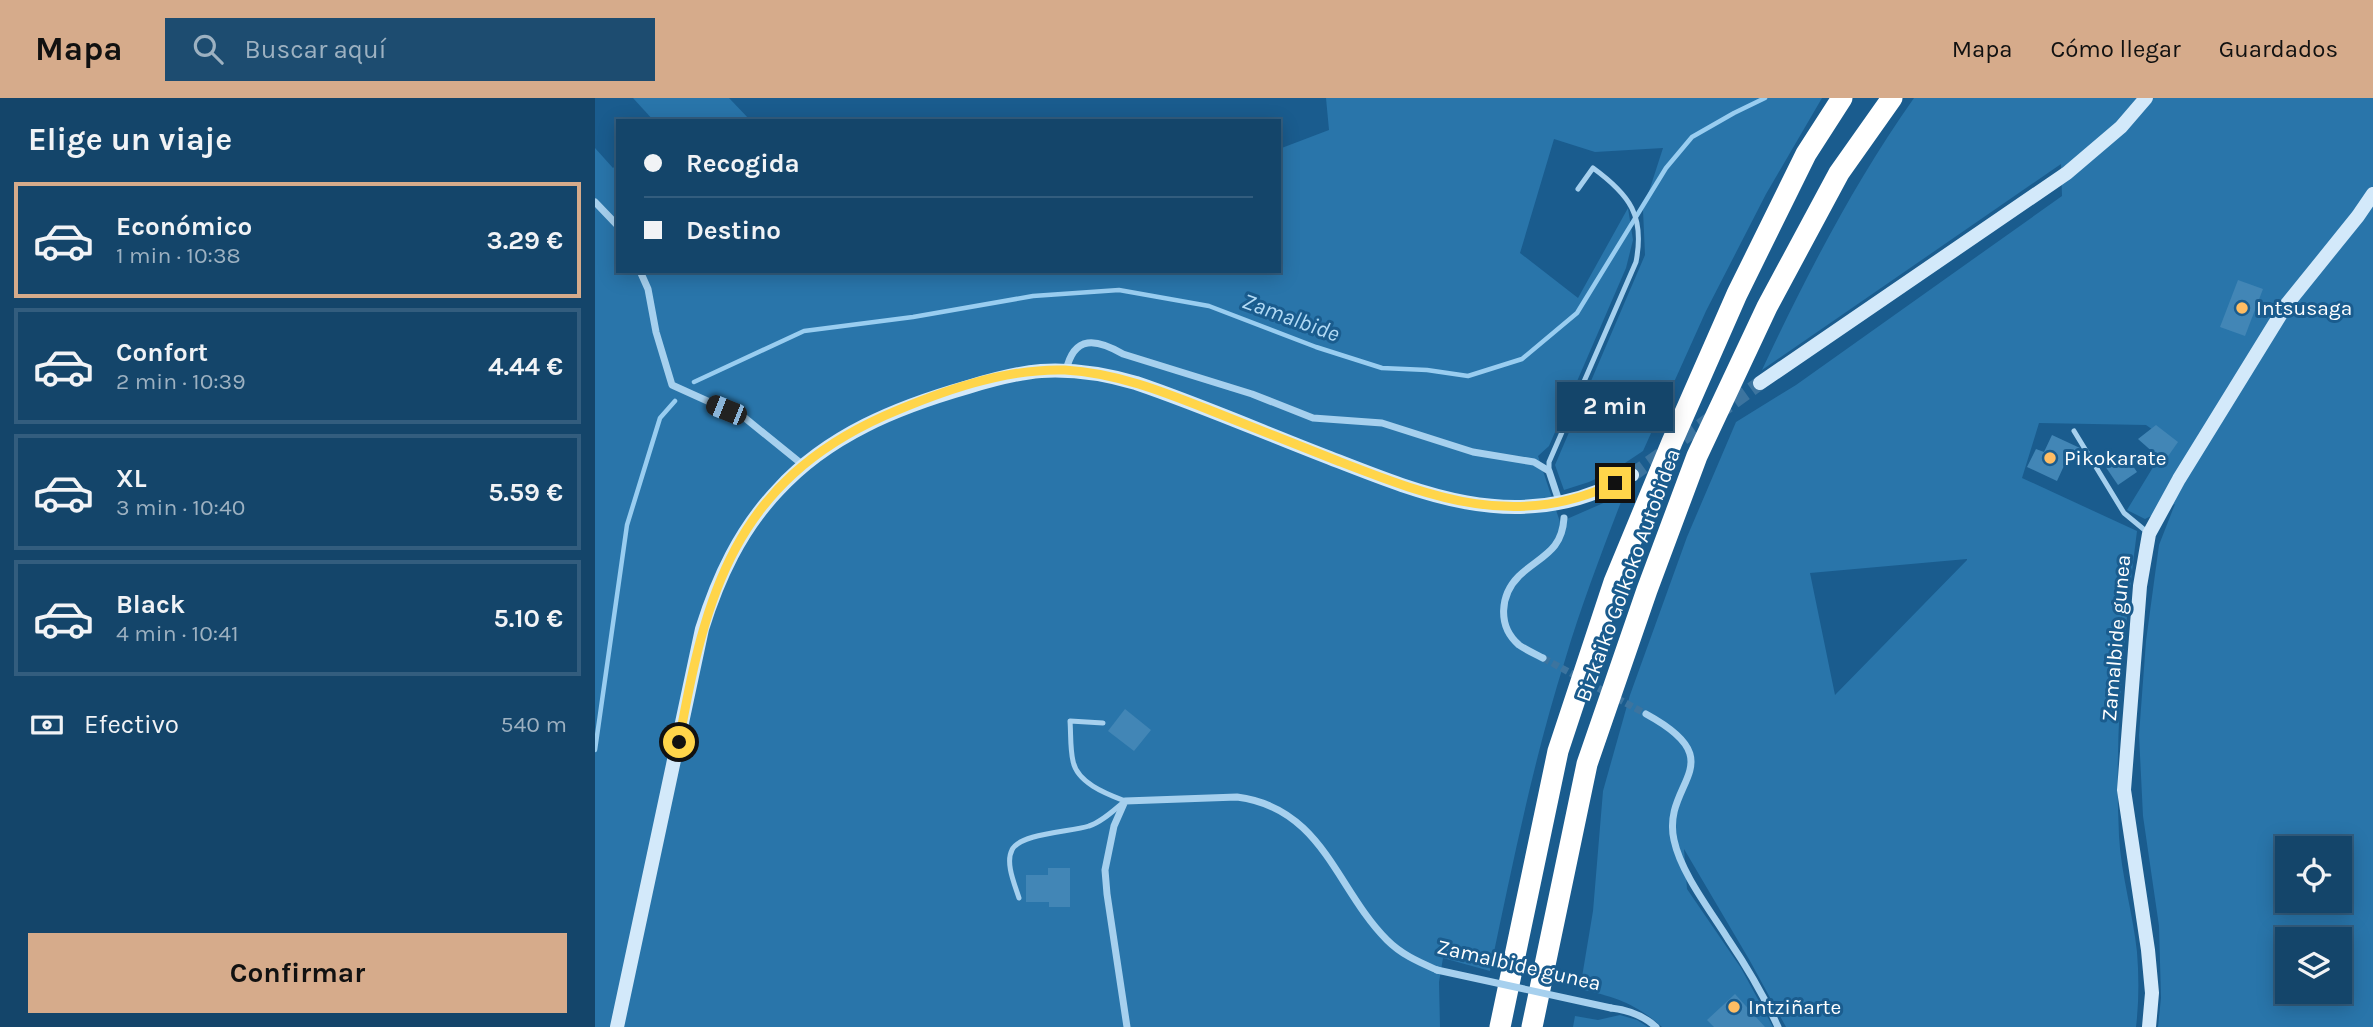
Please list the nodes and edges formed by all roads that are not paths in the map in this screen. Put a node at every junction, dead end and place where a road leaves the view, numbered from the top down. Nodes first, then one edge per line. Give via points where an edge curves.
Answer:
1 (1842, 98) edge
2 (1892, 98) edge
3 (2146, 98) edge
4 (1578, 189) dead end
5 (2373, 194) edge
6 (595, 202) edge
7 (616, 224) edge
8 (641, 273) edge
9 (1066, 370) junction
10 (1760, 383) tunnel mouth
11 (2074, 431) dead end
12 (803, 465) junction
13 (1549, 471) junction
14 (1632, 475) tunnel mouth
15 (1557, 495) dead end
16 (1564, 518) dead end
17 (2149, 534) junction
18 (1543, 658) tunnel mouth
19 (1646, 714) tunnel mouth
20 (1103, 723) dead end
21 (1125, 801) junction
22 (1019, 898) dead end
23 (617, 1027) edge
24 (1128, 1027) edge
25 (1500, 1027) edge
26 (1532, 1027) edge
27 (1655, 1027) edge
28 (1779, 1027) edge
29 (2149, 1027) edge

1 - 25 highway, Bizkaiko Golkoko Autobidea via 1806,154 1737,294 1614,582 1558,751
2 - 26 highway, Bizkaiko Golkoko Autobidea via 1839,173 1767,307 1692,468 1587,764
3 - 10 main road via 2121,127 2067,173
4 - 13 lane via 1593,168 1612,181 1637,216 1640,241 1636,262
5 - 17 main road, Zamalbide gunea via 2287,304
6 - 7 street
8 - 12 street via 671,385 745,418
9 - 12 main road via 1006,377 921,401 865,425
9 - 13 street via 1076,349 1089,342 1105,344 1313,418 1382,423 1473,452 1534,462
9 - 14 main road via 1136,383 1457,502 1510,506 1555,502 1598,491
11 - 17 lane via 2124,513
12 - 23 main road via 740,538 712,598
13 - 15 street
16 - 18 street via 1552,551 1517,578 1503,610 1511,636
17 - 29 main road, Zamalbide gunea via 2140,586 2124,790 2148,950
19 - 28 street via 1671,727 1687,747 1691,769 1675,813 1675,844 1707,908 1753,977
20 - 21 lane via 1070,721 1073,764 1098,790
21 - 22 lane via 1091,825 1017,844 1009,860
21 - 24 street via 1114,826 1105,870
21 - 27 street, Zamalbide gunea, bridge via 1237,797 1271,805 1306,831 1384,937 1412,960 1437,971 1626,1010

